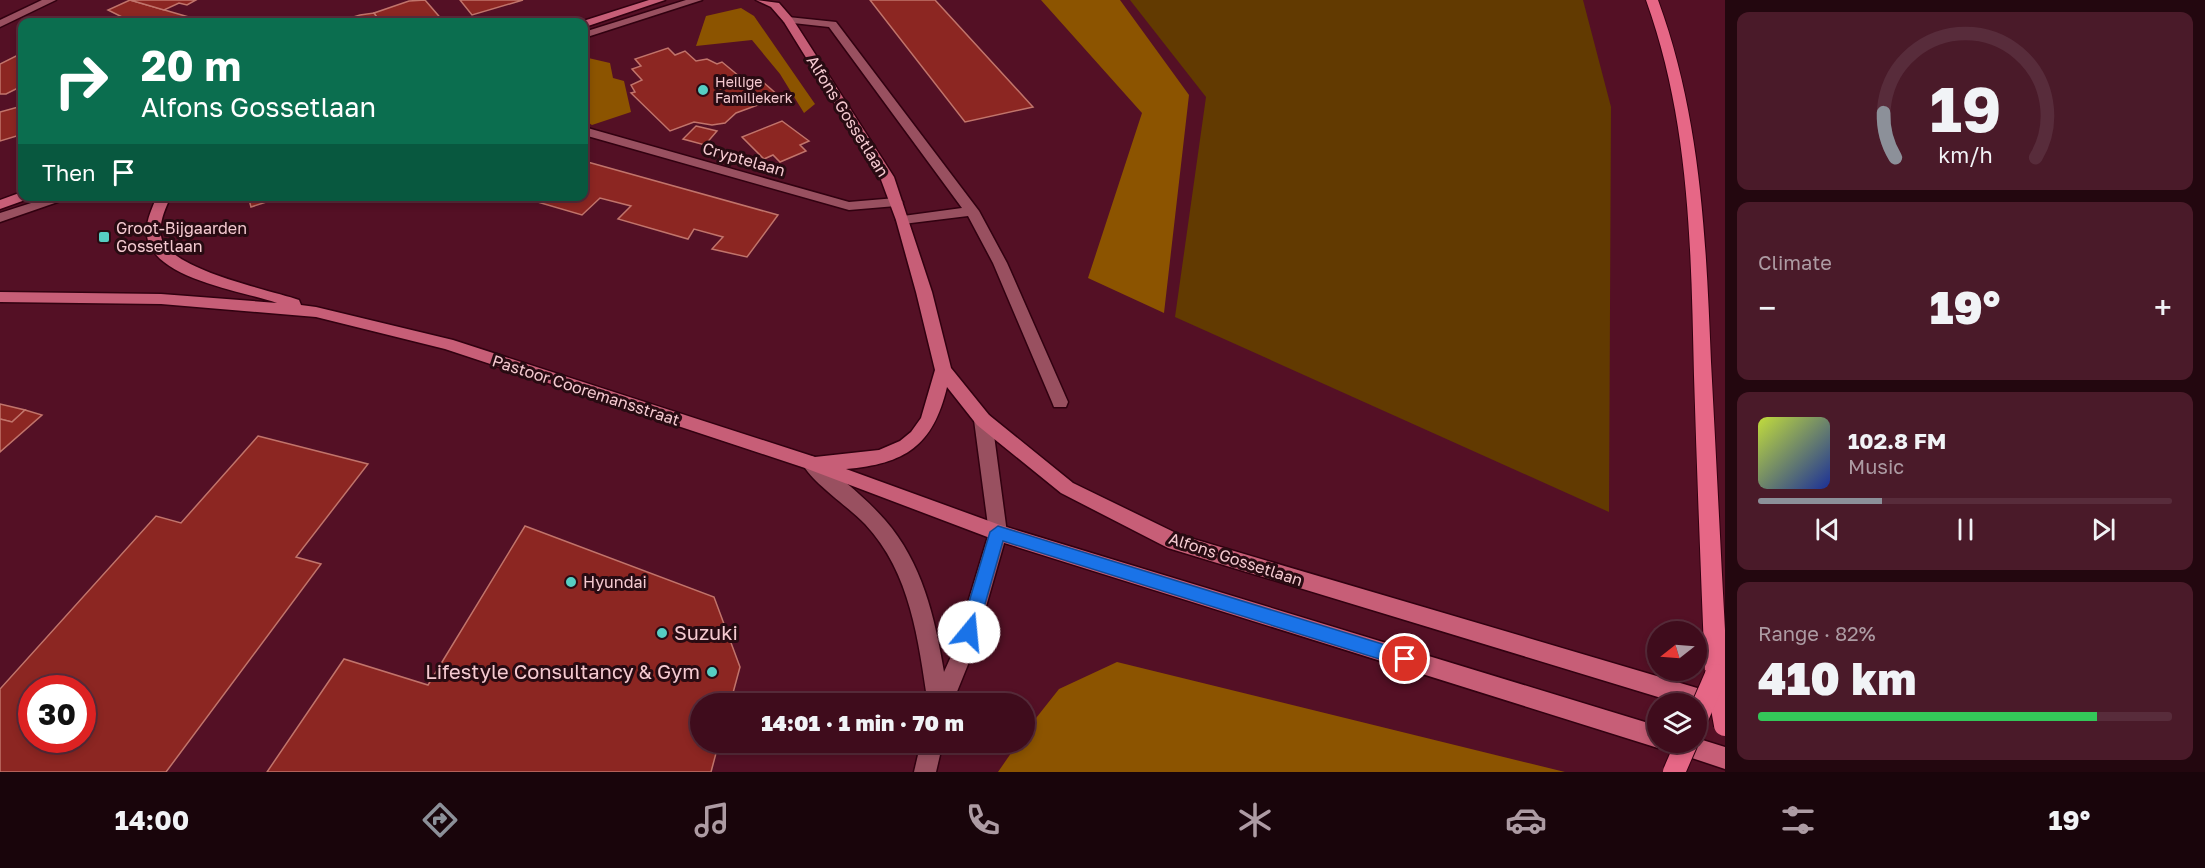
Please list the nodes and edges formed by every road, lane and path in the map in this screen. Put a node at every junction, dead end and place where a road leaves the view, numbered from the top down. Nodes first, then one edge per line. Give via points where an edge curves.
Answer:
1 (51, 0) edge
2 (660, 0) edge
3 (697, 0) edge
4 (761, 0) edge
5 (1652, 0) edge
6 (776, 2) edge
7 (788, 20) junction
8 (588, 23) edge
9 (0, 24) edge
10 (588, 34) edge
11 (588, 132) edge
12 (18, 198) edge
13 (53, 201) edge
14 (161, 201) edge
15 (896, 202) junction
16 (0, 205) edge
17 (972, 211) junction
18 (0, 218) edge
19 (903, 220) junction
20 (0, 297) edge
21 (316, 312) junction
22 (943, 370) junction
23 (1060, 402) dead end
24 (983, 420) junction
25 (812, 463) junction
26 (998, 532) junction
27 (1716, 675) junction
28 (938, 693) edge
29 (945, 693) edge
30 (1707, 696) edge
31 (1725, 706) edge
32 (1725, 725) edge
33 (1647, 734) edge
34 (1707, 752) edge
35 (929, 753) edge
36 (1682, 753) edge
37 (1725, 758) edge
38 (925, 772) edge
39 (1674, 772) edge

1 - 9 street
2 - 8 main road
3 - 10 street
4 - 6 main road
5 - 27 highway via 1673,63 1684,116 1695,211
6 - 7 main road, Alfons Gossetlaan
7 - 15 main road, Alfons Gossetlaan via 881,167
7 - 17 street via 832,24
11 - 15 street, Cryptelaan via 849,206
12 - 16 main road
13 - 18 street
14 - 21 main road via 153,215 151,234 160,252 176,266
15 - 19 main road, Alfons Gossetlaan
17 - 19 street
17 - 23 street via 1000,263
19 - 22 main road, Alfons Gossetlaan
20 - 21 main road, Pastoor Cooremansstraat via 161,299
21 - 25 main road, Pastoor Cooremansstraat via 447,344
22 - 24 main road, Alfons Gossetlaan
22 - 25 main road via 926,425 912,441 895,452 869,460
24 - 26 street
24 - 31 main road, Alfons Gossetlaan via 1067,488 1175,542
25 - 26 main road, Pastoor Cooremansstraat
25 - 28 street via 885,533 914,583
26 - 29 street via 963,651
26 - 33 main road
27 - 30 highway, bridge
27 - 32 highway, bridge
34 - 37 main road
35 - 38 street
36 - 39 highway, bridge

